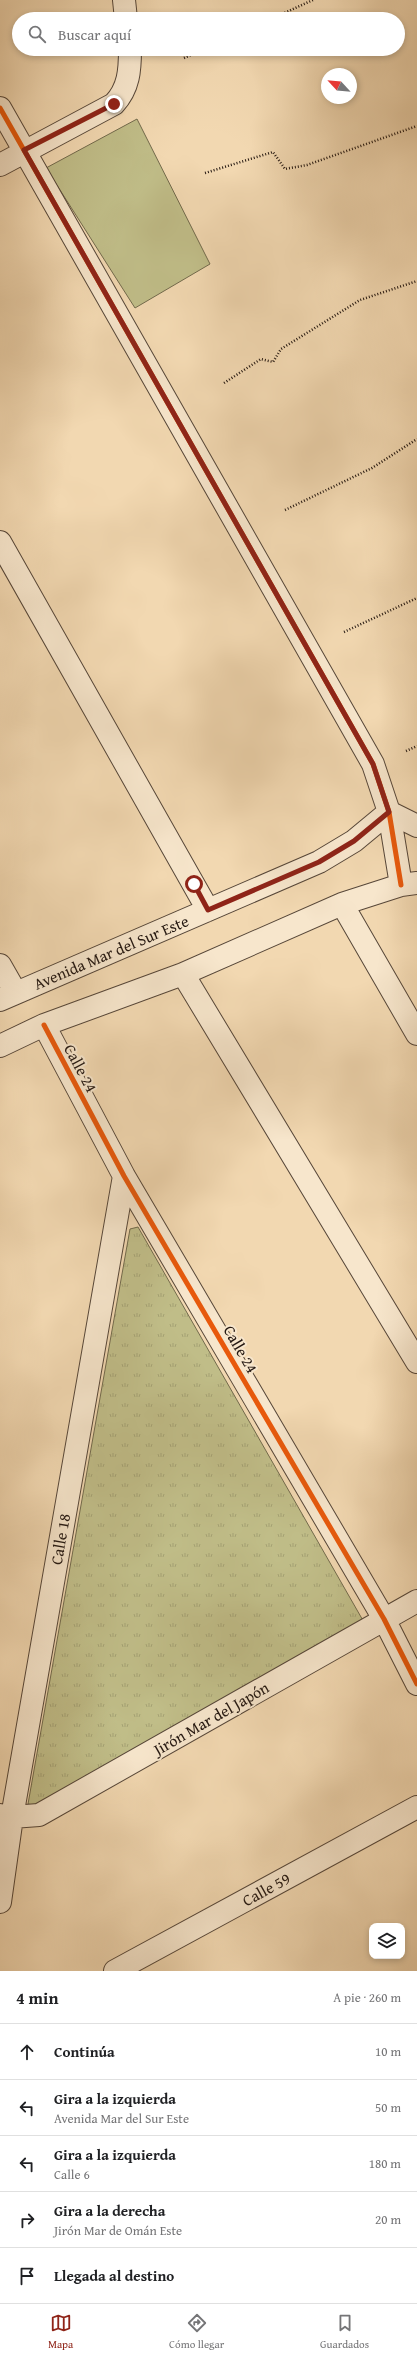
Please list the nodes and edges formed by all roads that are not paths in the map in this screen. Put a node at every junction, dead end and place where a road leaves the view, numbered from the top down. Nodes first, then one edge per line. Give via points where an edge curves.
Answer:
1 (124, 0) edge
2 (125, 12) edge
3 (130, 56) edge
4 (0, 108) edge
5 (24, 150) junction
6 (0, 165) edge
7 (0, 542) edge
8 (389, 812) junction
9 (417, 826) edge
10 (409, 884) edge
11 (342, 904) junction
12 (208, 910) junction
13 (0, 965) edge
14 (183, 974) junction
15 (8, 996) edge
16 (44, 1026) junction
17 (417, 1034) edge
18 (0, 1046) edge
19 (124, 1176) junction
20 (417, 1362) edge
21 (417, 1601) edge
22 (384, 1620) junction
23 (417, 1684) edge
24 (417, 1806) edge
25 (6, 1816) edge
26 (0, 1902) edge
27 (115, 1971) edge

1 - 2 street
3 - 5 street via 130,71 124,93 114,104
4 - 5 street
5 - 6 street
5 - 8 street via 373,764
7 - 12 street
8 - 9 street
8 - 10 street
8 - 12 street, Avenida Mar del Sur Este via 354,841 319,862
10 - 11 street
11 - 14 street
11 - 17 street
12 - 15 street, Avenida Mar del Sur Este
13 - 15 street
14 - 16 street
14 - 20 street
16 - 18 street
16 - 19 street, Calle 24
19 - 22 street, Calle 24
19 - 25 street, Calle 18
21 - 22 street, Jirón Mar del Japón
22 - 23 street, Calle 24
22 - 25 street, Jirón Mar del Japón via 39,1815
24 - 27 street, Calle 59
25 - 26 street, Calle 18

